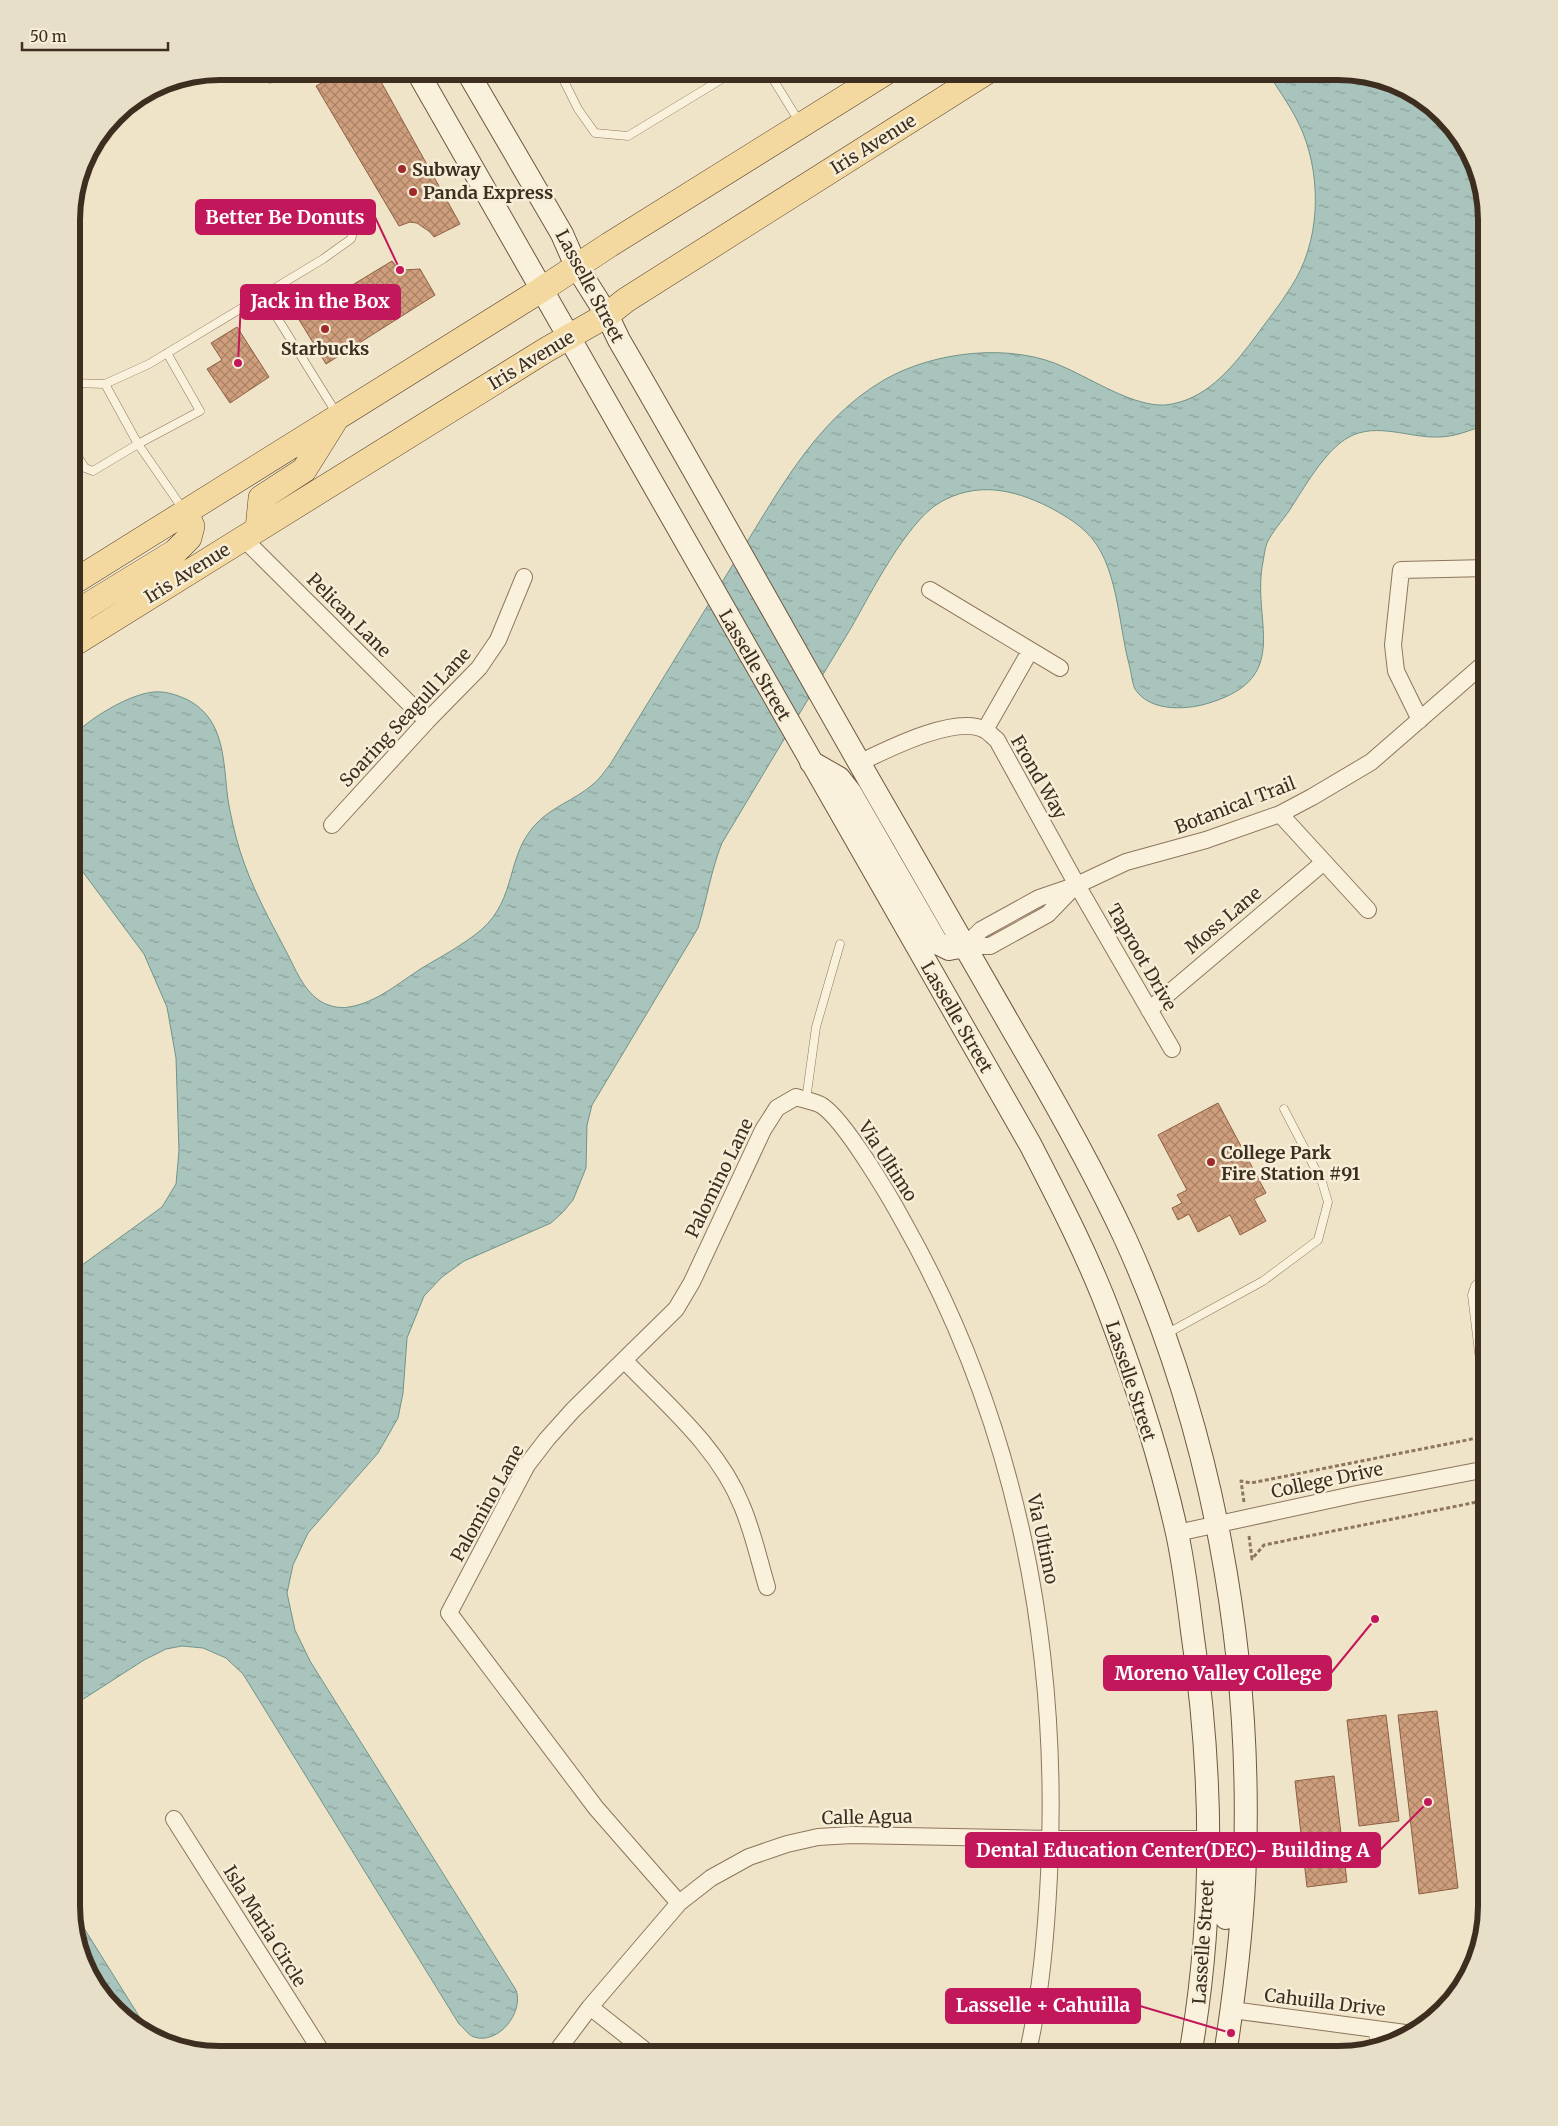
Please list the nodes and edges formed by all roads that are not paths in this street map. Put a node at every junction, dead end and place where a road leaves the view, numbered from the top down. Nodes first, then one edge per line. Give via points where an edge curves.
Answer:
1 (422, 80) edge
2 (472, 80) edge
3 (563, 80) edge
4 (719, 80) edge
5 (774, 80) edge
6 (874, 80) edge
7 (975, 80) edge
8 (802, 125) junction
9 (355, 228) dead end
10 (576, 266) junction
11 (541, 290) junction
12 (263, 295) junction
13 (606, 315) junction
14 (570, 336) junction
15 (167, 353) junction
16 (80, 383) edge
17 (105, 384) junction
18 (338, 415) junction
19 (138, 444) junction
20 (80, 460) edge
21 (185, 512) junction
22 (251, 534) junction
23 (1478, 568) edge
24 (524, 577) dead end
25 (80, 578) edge
26 (930, 590) dead end
27 (80, 612) edge
28 (80, 640) edge
29 (1030, 651) junction
30 (1060, 668) dead end
31 (1478, 669) edge
32 (1420, 720) junction
33 (427, 721) junction
34 (985, 730) junction
35 (810, 762) junction
36 (859, 763) junction
37 (1280, 814) junction
38 (332, 825) dead end
39 (1324, 862) junction
40 (1077, 884) junction
41 (1368, 910) dead end
42 (840, 944) dead end
43 (965, 946) junction
44 (1149, 1010) junction
45 (1172, 1049) dead end
46 (801, 1099) junction
47 (1284, 1109) dead end
48 (1478, 1283) edge
49 (1164, 1335) junction
50 (1478, 1344) edge
51 (625, 1361) junction
52 (1478, 1471) edge
53 (1216, 1524) junction
54 (1176, 1533) junction
55 (767, 1586) dead end
56 (174, 1819) dead end
57 (1051, 1839) junction
58 (1209, 1839) junction
59 (679, 1903) junction
60 (590, 2007) junction
61 (1232, 2010) junction
62 (1390, 2036) edge
63 (1374, 2037) edge
64 (318, 2046) edge
65 (560, 2046) edge
66 (640, 2046) edge
67 (1028, 2046) edge
68 (1192, 2046) edge
69 (1226, 2046) edge

1 - 11 main road, Lasselle Street
2 - 10 main road, Lasselle Street via 562,234
3 - 4 lane via 578,110 595,133 628,136
5 - 8 lane
6 - 8 main road
7 - 13 main road, Iris Avenue
8 - 10 main road
9 - 12 lane via 351,238
10 - 11 main road
10 - 13 main road, Lasselle Street
11 - 14 main road, Lasselle Street
11 - 18 main road
12 - 15 lane
12 - 18 lane
13 - 14 main road, Iris Avenue
13 - 36 main road, Lasselle Street
14 - 22 main road, Iris Avenue
14 - 35 main road, Lasselle Street
15 - 17 lane
15 - 19 lane via 200,411
16 - 17 lane
17 - 19 lane
18 - 21 main road
18 - 22 main road via 304,470 261,498
19 - 20 lane via 93,471 85,468
19 - 21 lane
21 - 25 main road
21 - 27 main road via 192,526 188,538 175,552
22 - 28 main road, Iris Avenue
22 - 33 street, Pelican Lane
23 - 32 street via 1400,570 1393,645 1396,671
24 - 33 street, Soaring Seagull Lane via 489,654
26 - 29 street
29 - 30 street
29 - 34 street
31 - 32 street, Botanical Trail
32 - 37 street, Botanical Trail via 1371,762
33 - 38 street, Soaring Seagull Lane
34 - 36 street, Frond Way via 956,727 926,733
34 - 40 street, Frond Way via 997,740
35 - 43 main road via 839,778 850,792 937,943 949,949
35 - 54 main road, Lasselle Street via 1030,1144 1060,1202 1111,1318 1147,1424
36 - 43 main road, Lasselle Street
37 - 39 street
37 - 40 street, Botanical Trail via 1206,840 1126,862
39 - 41 street
39 - 44 street, Moss Lane
40 - 43 street, Botanical Trail via 1039,898 981,930
40 - 44 street, Taproot Drive
42 - 46 lane via 816,1027
43 - 49 main road, Lasselle Street via 1082,1149 1126,1241
44 - 45 street, Taproot Drive
46 - 51 street, Palomino Lane via 777,1108 763,1130 692,1282 676,1309
46 - 57 street, Via Ultimo via 821,1106 840,1124 892,1202 950,1315 994,1426 1030,1567 1040,1628 1050,1748
47 - 49 lane via 1322,1182 1328,1202 1318,1240 1262,1281
48 - 50 lane via 1472,1295
49 - 53 main road, Lasselle Street via 1176,1365
51 - 55 street via 704,1443 725,1473 742,1504
51 - 59 street, Palomino Lane via 573,1410 527,1465 449,1614 596,1808
52 - 53 street, College Drive
53 - 54 street, College Drive
53 - 61 main road, Lasselle Street via 1227,1575 1240,1688 1245,1771 1245,1860
54 - 58 main road, Lasselle Street via 1201,1691
56 - 64 street, Isla Maria Circle
57 - 58 street, Calle Agua
57 - 59 street, Calle Agua via 818,1837 749,1857 711,1878
57 - 67 street, Via Ultimo via 1042,1965
58 - 61 main road via 1220,1850 1228,1870 1219,1994 1223,2004
58 - 68 main road, Lasselle Street via 1206,1935
59 - 60 street, Calle Agua
60 - 65 street, Calle Agua
60 - 66 street
61 - 63 street, Cahuilla Drive
61 - 69 main road, Lasselle Street
62 - 63 street, Cahuilla Drive

